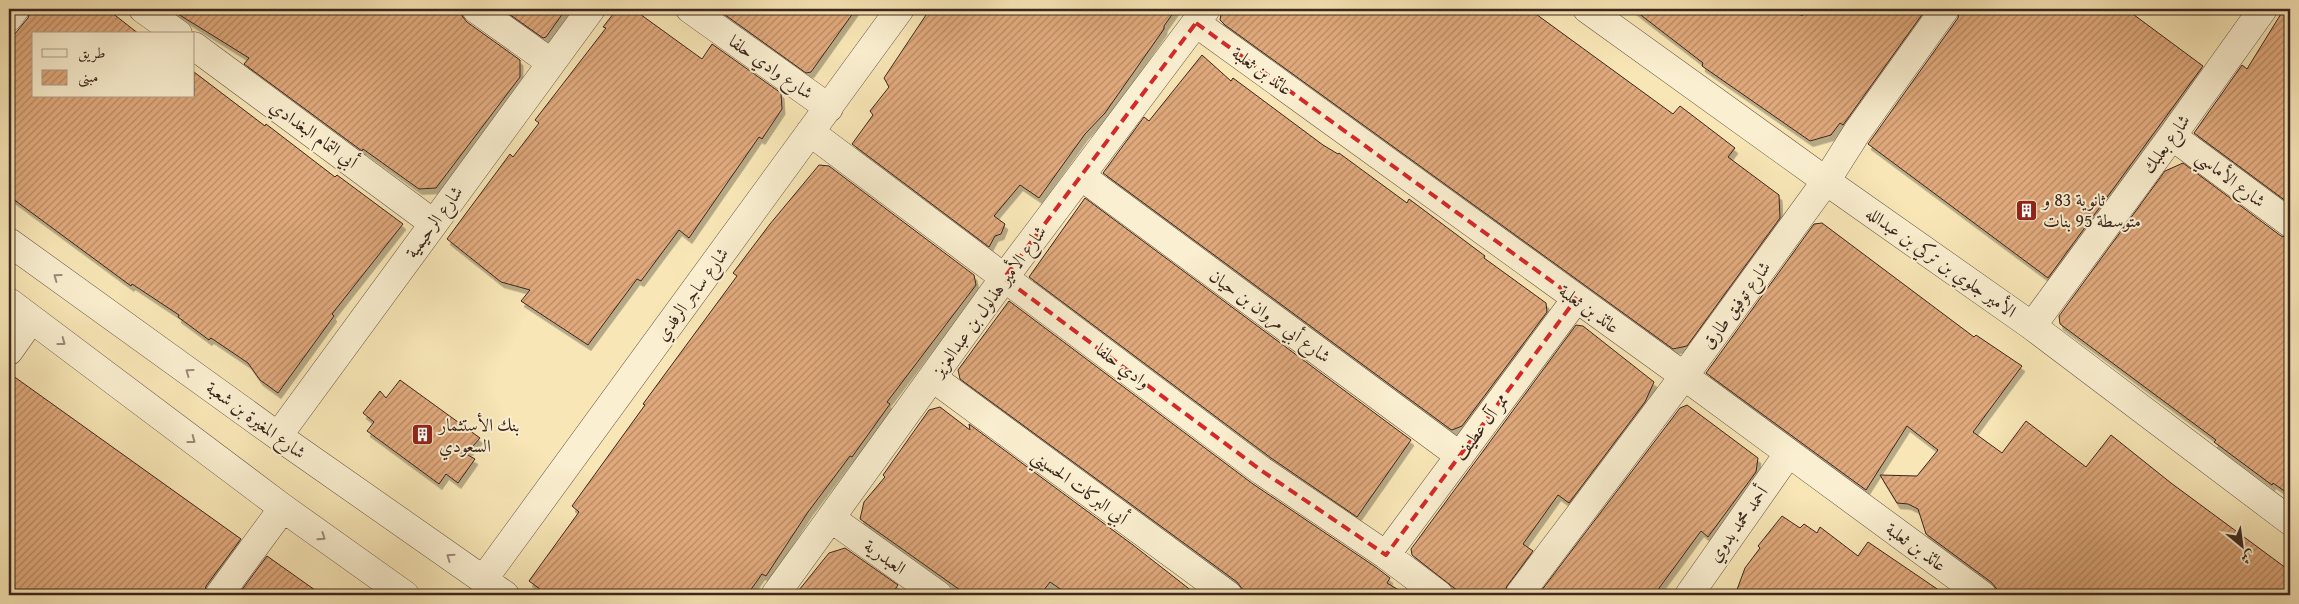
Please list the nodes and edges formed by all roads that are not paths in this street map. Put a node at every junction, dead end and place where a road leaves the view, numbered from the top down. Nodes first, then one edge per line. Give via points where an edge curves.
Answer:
1 (15, 9) edge
2 (476, 9) edge
3 (591, 9) edge
4 (690, 9) edge
5 (900, 9) edge
6 (1587, 9) edge
7 (1946, 9) edge
8 (2263, 9) edge
9 (1201, 16) edge
10 (9, 17) edge
11 (195, 47) edge
12 (550, 62) junction
13 (828, 108) junction
14 (810, 132) junction
15 (2172, 136) junction
16 (1081, 176) junction
17 (1826, 181) junction
18 (433, 223) junction
19 (2290, 223) edge
20 (9, 242) edge
21 (1004, 278) junction
22 (1576, 299) junction
23 (9, 302) edge
24 (31, 320) junction
25 (2032, 326) junction
26 (9, 351) edge
27 (1684, 376) junction
28 (932, 378) junction
29 (278, 436) junction
30 (1788, 454) junction
31 (1460, 456) junction
32 (283, 508) junction
33 (832, 519) junction
34 (2290, 521) edge
35 (1386, 555) junction
36 (494, 588) edge
37 (1694, 593) edge
38 (220, 595) edge
39 (405, 595) edge
40 (775, 595) edge
41 (938, 595) edge
42 (1228, 595) edge
43 (1438, 595) edge
44 (1519, 595) edge
45 (1982, 595) edge

1 - 10 street
2 - 12 street
3 - 12 street, شارع الرحيمية
4 - 13 street, شارع وادي حلفا
5 - 13 street, شارع ساجر الرفدي
6 - 17 street, الأمير جلوي بن تركي بن عبدالله
7 - 17 street, شارع توفيق طارق via 1857,132
8 - 15 street, شارع بعلبك
9 - 16 street, شارع الأمير هذلول بن عبدالعزيز
9 - 22 street, عائذ بن ثعلبة
11 - 18 street, أبي التمام البغدادي
12 - 18 street, شارع الرحيمية
13 - 14 street, شارع ساجر الرفدي
14 - 21 street, وادي حلفا
14 - 36 street, شارع ساجر الرفدي
15 - 19 street, شارع الأماسي
15 - 25 street, شارع بعلبك
16 - 21 street, شارع الأمير هذلول بن عبدالعزيز
16 - 31 street, شارع أبي مروان بن حيان
17 - 25 street, الأمير جلوي بن تركي بن عبدالله
17 - 27 street, شارع توفيق طارق
18 - 29 street, شارع الرحيمية
29 -> 20 street, شارع المغيرة بن شعبة
21 - 28 street, شارع الأمير هذلول بن عبدالعزيز
21 - 35 street, وادي حلفا via 1262,471
22 - 27 street, عائذ بن ثعلبة
22 - 31 street, ممر آل عطيف
23 - 24 street
24 - 26 street
24 -> 32 street
25 - 34 street, الأمير جلوي بن تركي بن عبدالله
27 - 30 street, عائذ بن ثعلبة
27 - 44 street, شارع توفيق طارق
28 - 33 street, شارع الأمير هذلول بن عبدالعزيز
28 - 42 street, أبي البركات الحسيني
36 -> 29 street, شارع المغيرة بن شعبة
30 - 37 street, أحمد محمد بدوي
30 - 45 street, عائذ بن ثعلبة
31 - 35 street, ممر آل عطيف
32 - 38 street
32 -> 39 street
33 - 40 street, شارع الأمير هذلول بن عبدالعزيز
33 - 41 street, العبدرية
35 - 43 street, وادي حلفا

